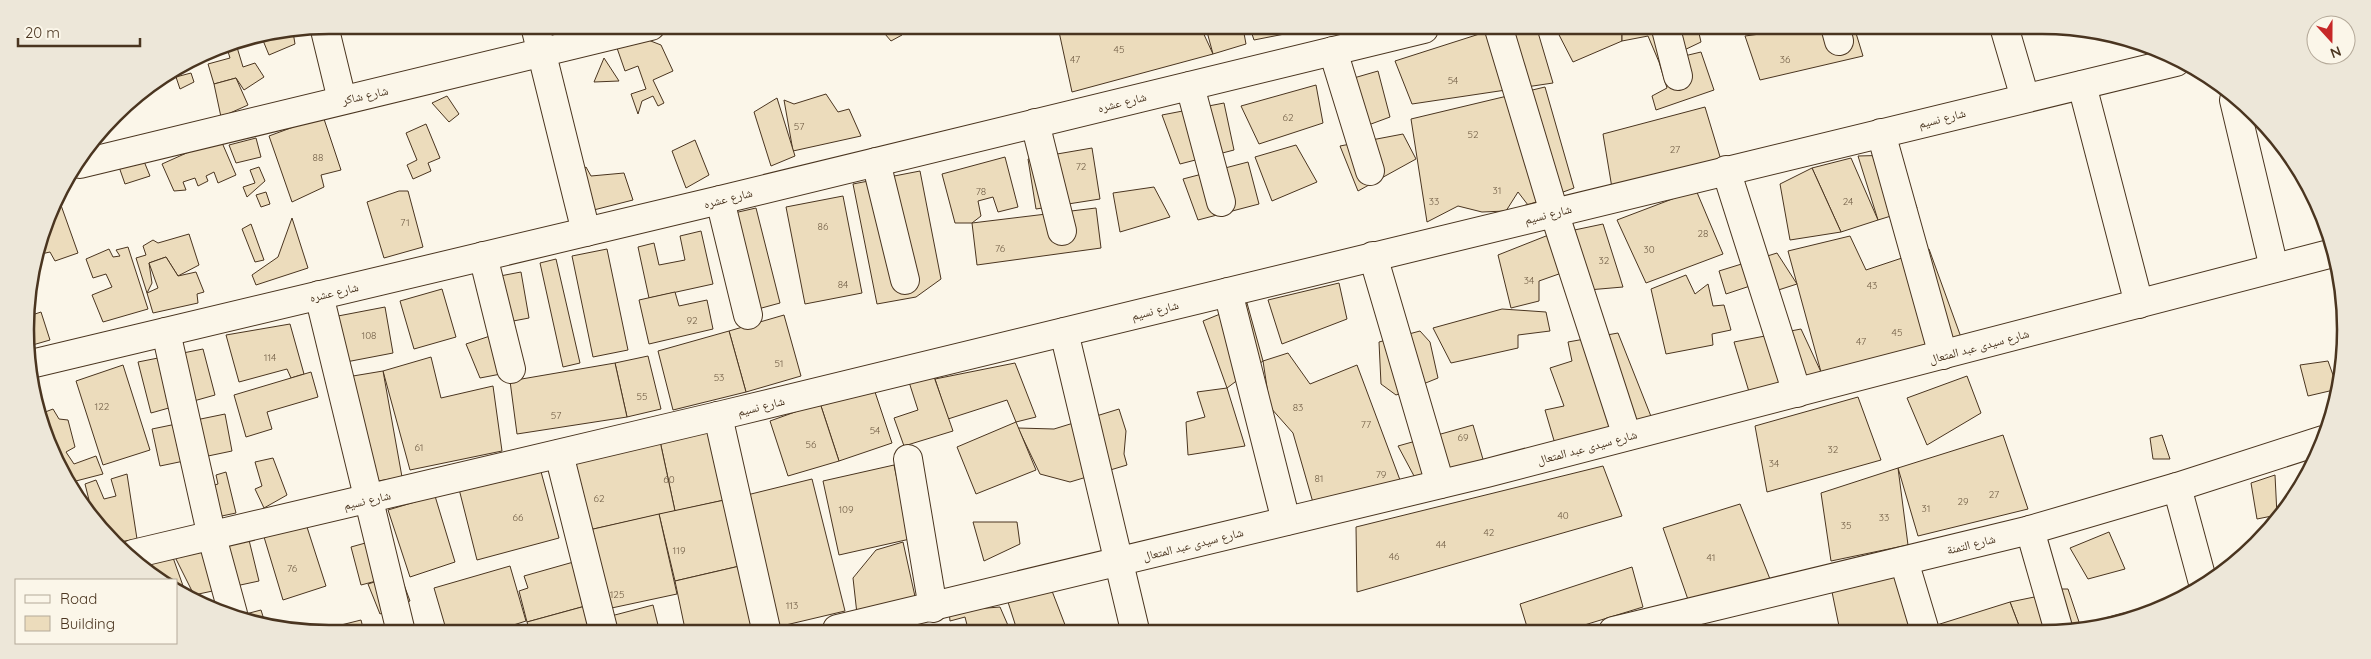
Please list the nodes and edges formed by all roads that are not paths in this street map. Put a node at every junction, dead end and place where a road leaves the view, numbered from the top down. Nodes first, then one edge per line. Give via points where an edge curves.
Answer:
1 (326, 34) edge
2 (537, 34) edge
3 (619, 34) edge
4 (1403, 34) edge
5 (1501, 34) edge
6 (1667, 34) edge
7 (2007, 34) edge
8 (1333, 51) junction
9 (542, 53) junction
10 (2170, 63) edge
11 (1678, 76) dead end
12 (2082, 85) junction
13 (1190, 86) junction
14 (2025, 98) junction
15 (342, 100) junction
16 (2235, 106) edge
17 (1035, 123) junction
18 (1881, 133) junction
19 (876, 162) junction
20 (86, 163) edge
21 (1726, 170) junction
22 (1370, 172) dead end
23 (720, 200) junction
24 (1221, 202) dead end
25 (1554, 212) junction
26 (1062, 231) dead end
27 (586, 232) junction
28 (2327, 254) edge
29 (483, 256) junction
30 (1373, 256) junction
31 (2274, 268) junction
32 (905, 280) dead end
33 (1228, 292) junction
34 (319, 295) junction
35 (2139, 304) junction
36 (748, 315) dead end
37 (166, 332) junction
38 (1064, 332) junction
39 (1943, 356) junction
40 (35, 363) edge
41 (511, 368) dead end
42 (1798, 393) junction
43 (718, 416) junction
44 (1627, 436) junction
45 (2315, 443) edge
46 (559, 454) junction
47 (908, 459) dead end
48 (1440, 484) junction
49 (2177, 487) junction
50 (369, 500) junction
51 (1286, 521) junction
52 (2030, 530) junction
53 (212, 537) junction
54 (136, 553) edge
55 (1904, 561) junction
56 (1119, 562) junction
57 (2202, 578) edge
58 (933, 608) junction
59 (232, 609) edge
60 (1676, 623) edge
61 (399, 625) edge
62 (602, 625) edge
63 (765, 625) edge
64 (855, 625) edge
65 (1135, 625) edge
66 (1660, 625) edge
67 (1923, 625) edge
68 (2057, 625) edge

1 - 15 street
2 - 9 street
3 - 9 street, شارع شاكر
4 - 8 street, شارع عشره
5 - 25 street
6 - 11 street
7 - 14 street
8 - 13 street, شارع عشره
8 - 22 street
9 - 15 street, شارع شاكر
9 - 27 street
10 - 12 street, شارع نسيم
12 - 14 street, شارع نسيم
12 - 35 street
13 - 17 street, شارع عشره
13 - 24 street
14 - 18 street, شارع نسيم
15 - 20 street, شارع شاكر
16 - 31 street
17 - 19 street, شارع عشره
17 - 26 street
18 - 21 street, شارع نسيم
18 - 39 street
19 - 23 street, شارع عشره
19 - 32 street
21 - 25 street, شارع نسيم
21 - 42 street
23 - 27 street, شارع عشره
23 - 36 street
25 - 30 street, شارع نسيم
25 - 44 street
27 - 29 street, شارع عشره
28 - 31 street, شارع سيدى عبد المتعال
29 - 34 street, شارع عشره
29 - 41 street
30 - 33 street, شارع نسيم
30 - 48 street
31 - 35 street, شارع سيدى عبد المتعال
33 - 38 street, شارع نسيم
33 - 51 street
34 - 37 street, شارع عشره
34 - 50 street
35 - 39 street, شارع سيدى عبد المتعال
37 - 40 street, شارع عشره
37 - 53 street
38 - 43 street, شارع نسيم
38 - 56 street
39 - 42 street, شارع سيدى عبد المتعال
42 - 44 street, شارع سيدى عبد المتعال
43 - 46 street, شارع نسيم
43 - 63 street
44 - 48 street, شارع سيدى عبد المتعال
45 - 49 street, شارع التمنة
46 - 50 street, شارع نسيم
46 - 62 street
47 - 58 street
48 - 51 street, شارع سيدى عبد المتعال
49 - 52 street, شارع التمنة
49 - 57 street
50 - 53 street, شارع نسيم
50 - 61 street
51 - 56 street, شارع سيدى عبد المتعال
52 - 55 street, شارع التمنة
52 - 68 street
53 - 54 street, شارع نسيم
53 - 59 street
55 - 60 street, شارع التمنة
55 - 67 street
56 - 58 street, شارع سيدى عبد المتعال
56 - 65 street
58 - 64 street, شارع سيدى عبد المتعال
60 - 66 street, شارع التمنة

